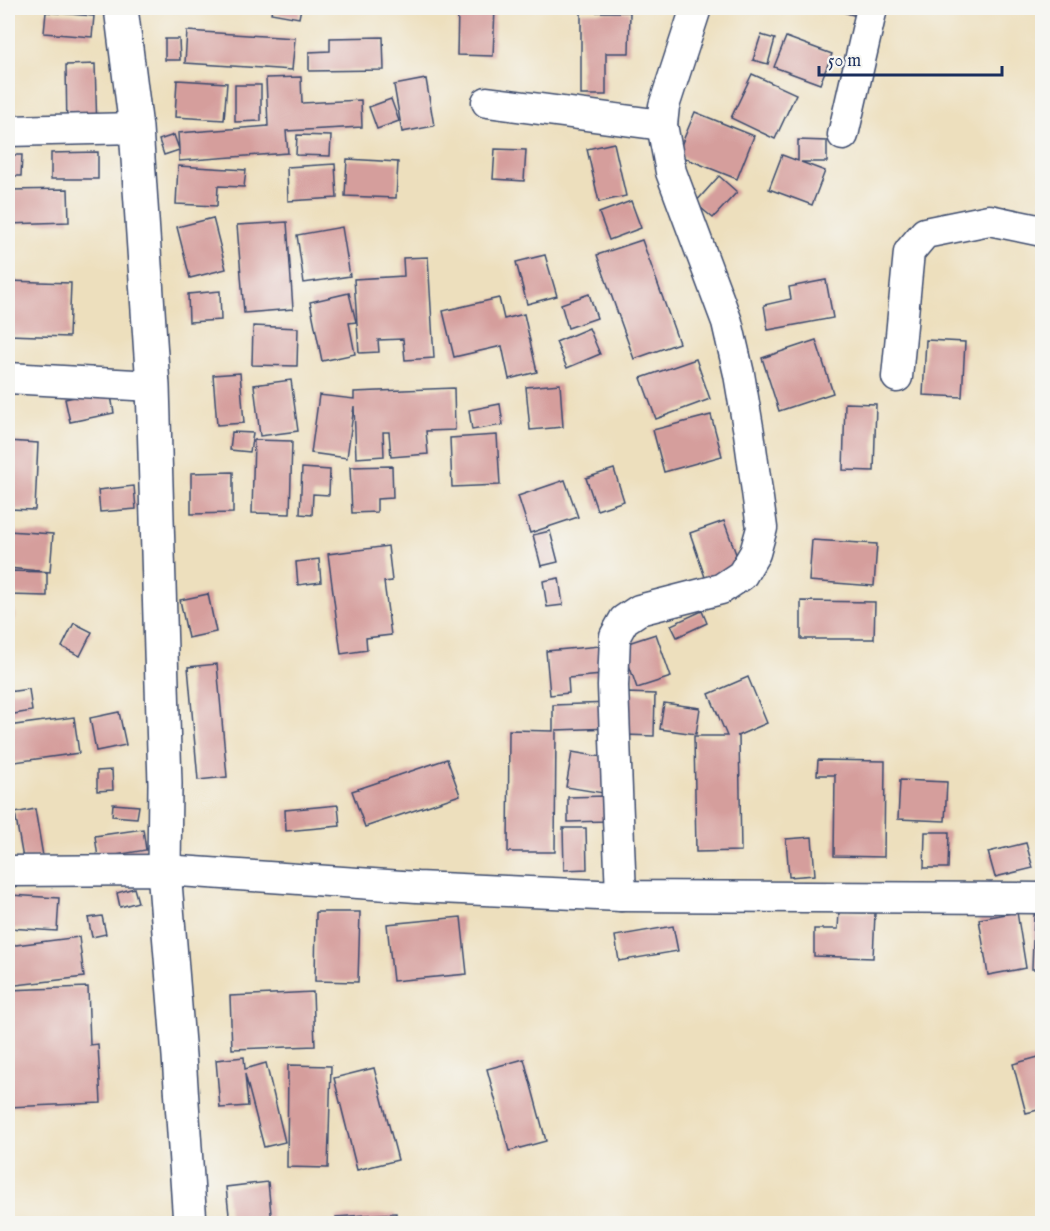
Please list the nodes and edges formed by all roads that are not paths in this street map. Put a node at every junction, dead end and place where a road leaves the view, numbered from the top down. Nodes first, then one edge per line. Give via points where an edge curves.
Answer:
1 (121, 8) edge
2 (696, 8) edge
3 (872, 8) edge
4 (487, 102) dead end
5 (662, 125) junction
6 (136, 128) junction
7 (8, 131) edge
8 (843, 135) dead end
9 (1042, 231) edge
10 (897, 377) dead end
11 (8, 378) edge
12 (153, 386) junction
13 (164, 870) junction
14 (8, 871) edge
15 (621, 896) junction
16 (1042, 898) edge
17 (190, 1224) edge

1 - 6 street
2 - 5 street via 664,106
3 - 8 street
4 - 5 street
5 - 15 street via 671,172 727,322 739,374 762,528 742,575 721,589 639,610 624,620 615,636 612,686
6 - 7 street
6 - 12 street
9 - 10 street via 989,220 925,232 909,252
11 - 12 street
12 - 13 street
13 - 14 street
13 - 15 street
13 - 17 street
15 - 16 street

